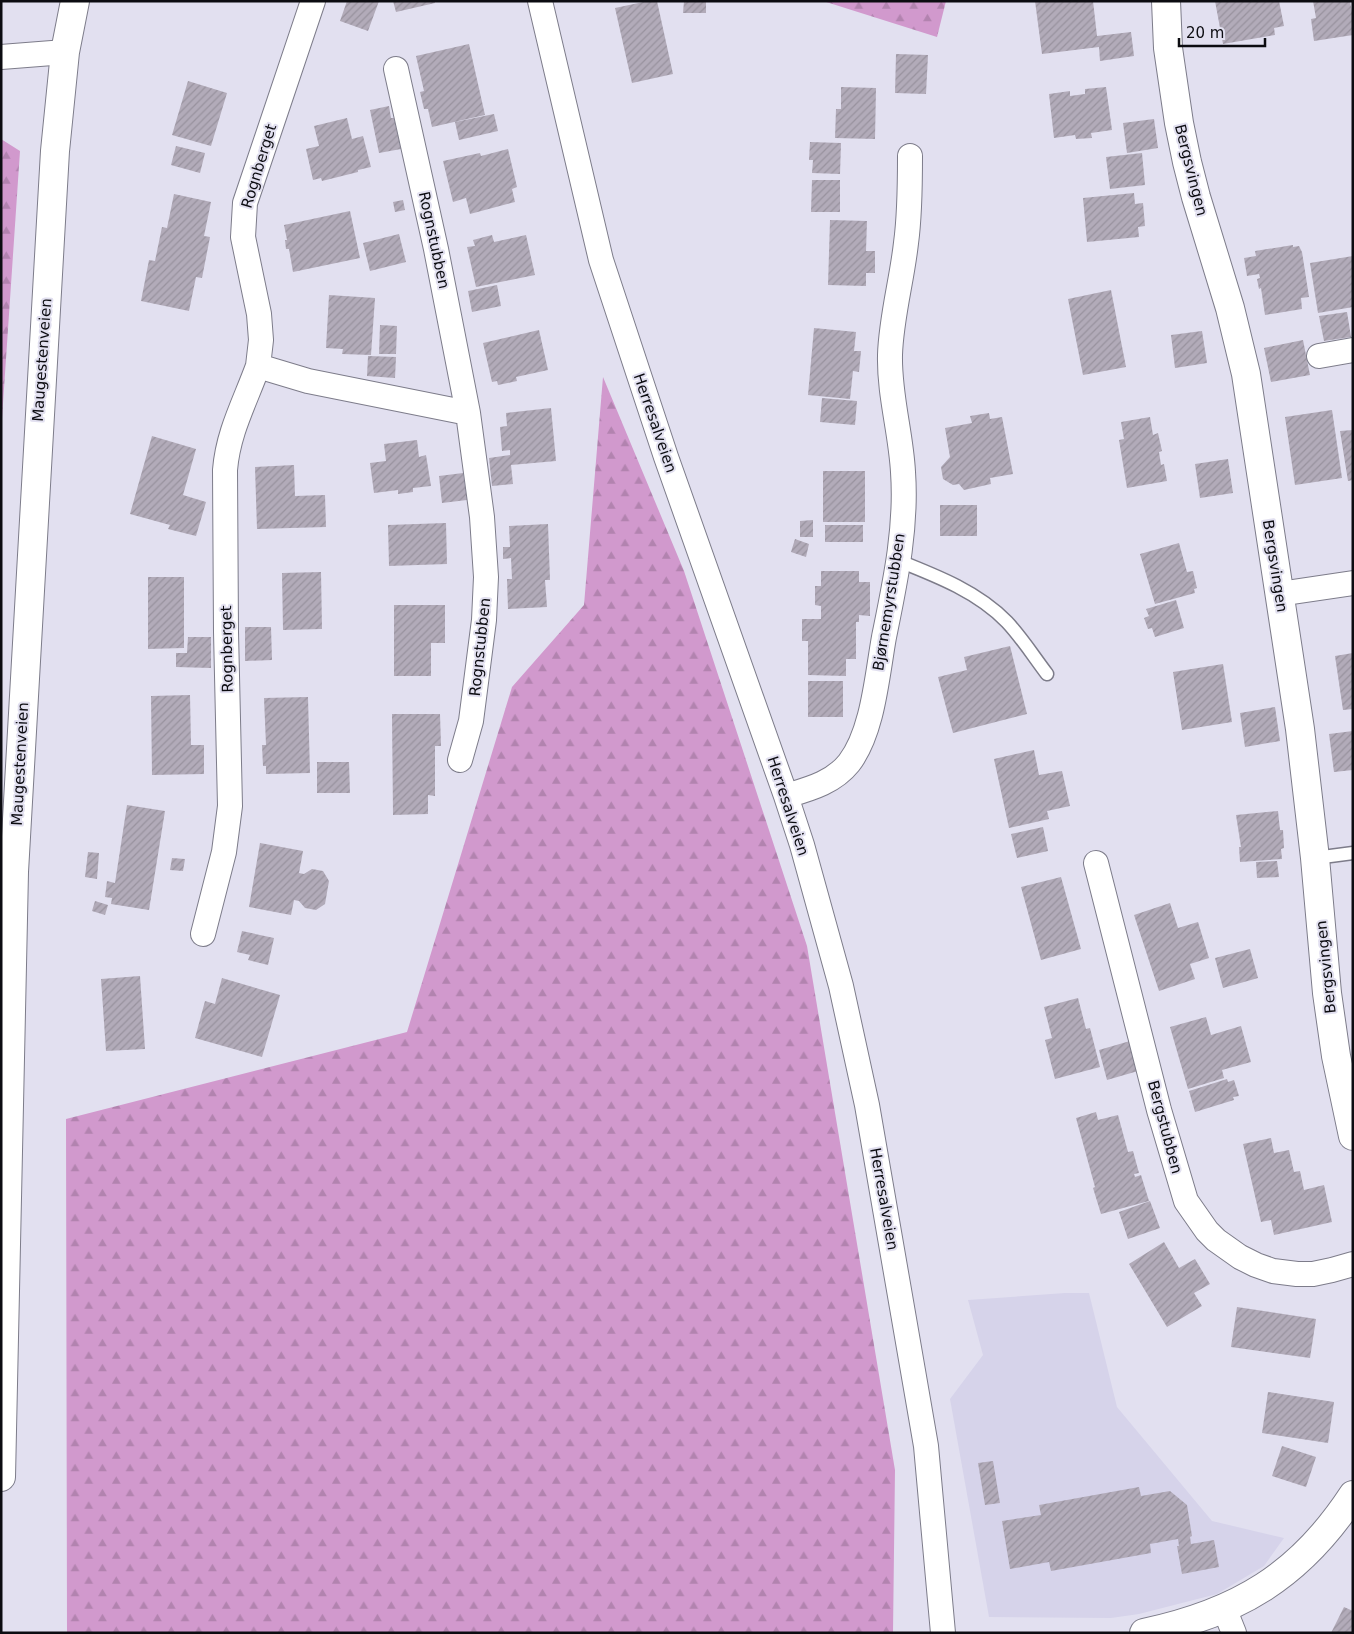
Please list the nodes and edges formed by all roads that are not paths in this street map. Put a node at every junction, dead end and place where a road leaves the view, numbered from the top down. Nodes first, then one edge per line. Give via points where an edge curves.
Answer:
1 (75, 1) edge
2 (313, 1) edge
3 (540, 1) edge
4 (1166, 1) edge
5 (65, 52) junction
6 (1, 57) edge
7 (396, 69) dead end
8 (910, 156) dead end
9 (1353, 350) edge
10 (1319, 356) dead end
11 (258, 366) junction
12 (468, 412) junction
13 (899, 561) junction
14 (1353, 582) edge
15 (1280, 594) junction
16 (1048, 674) dead end
17 (460, 760) dead end
18 (786, 796) junction
19 (1353, 853) edge
20 (1315, 858) junction
21 (1096, 863) dead end
22 (203, 934) dead end
23 (1353, 1136) edge
24 (1353, 1264) edge
25 (1, 1477) edge
26 (1353, 1495) edge
27 (1229, 1621) edge
28 (942, 1633) edge
29 (1144, 1633) edge

1 - 5 main road, Maugestenveien
2 - 11 street, Rognberget via 246,203 243,237 259,314
3 - 18 street, Herresalveien via 600,260
4 - 15 main road, Bergsvingen via 1168,48 1179,123 1196,197 1230,308 1246,374
5 - 6 street
5 - 25 main road, Maugestenveien via 55,151 14,872
7 - 12 street, Rognstubben
8 - 13 street, Bjørnemyrstubben via 906,242 890,353 891,391 903,471
9 - 10 street
11 - 12 street via 308,381
11 - 22 street, Rognberget via 231,434 225,470 230,806 224,852
12 - 17 street, Rognstubben via 479,489 486,577 472,713
13 - 16 lane via 935,575 980,600 1006,622
13 - 18 street, Bjørnemyrstubben via 876,687 860,747 848,764 822,784
14 - 15 street
15 - 20 main road, Bergsvingen
18 - 28 street, Herresalveien via 841,986 867,1104 926,1446
19 - 20 lane
20 - 23 main road, Bergsvingen via 1336,1056
21 - 24 street, Bergstubben via 1186,1201 1216,1240 1256,1265 1273,1271 1313,1274
26 - 27 main road via 1326,1533
27 - 29 main road via 1194,1620

